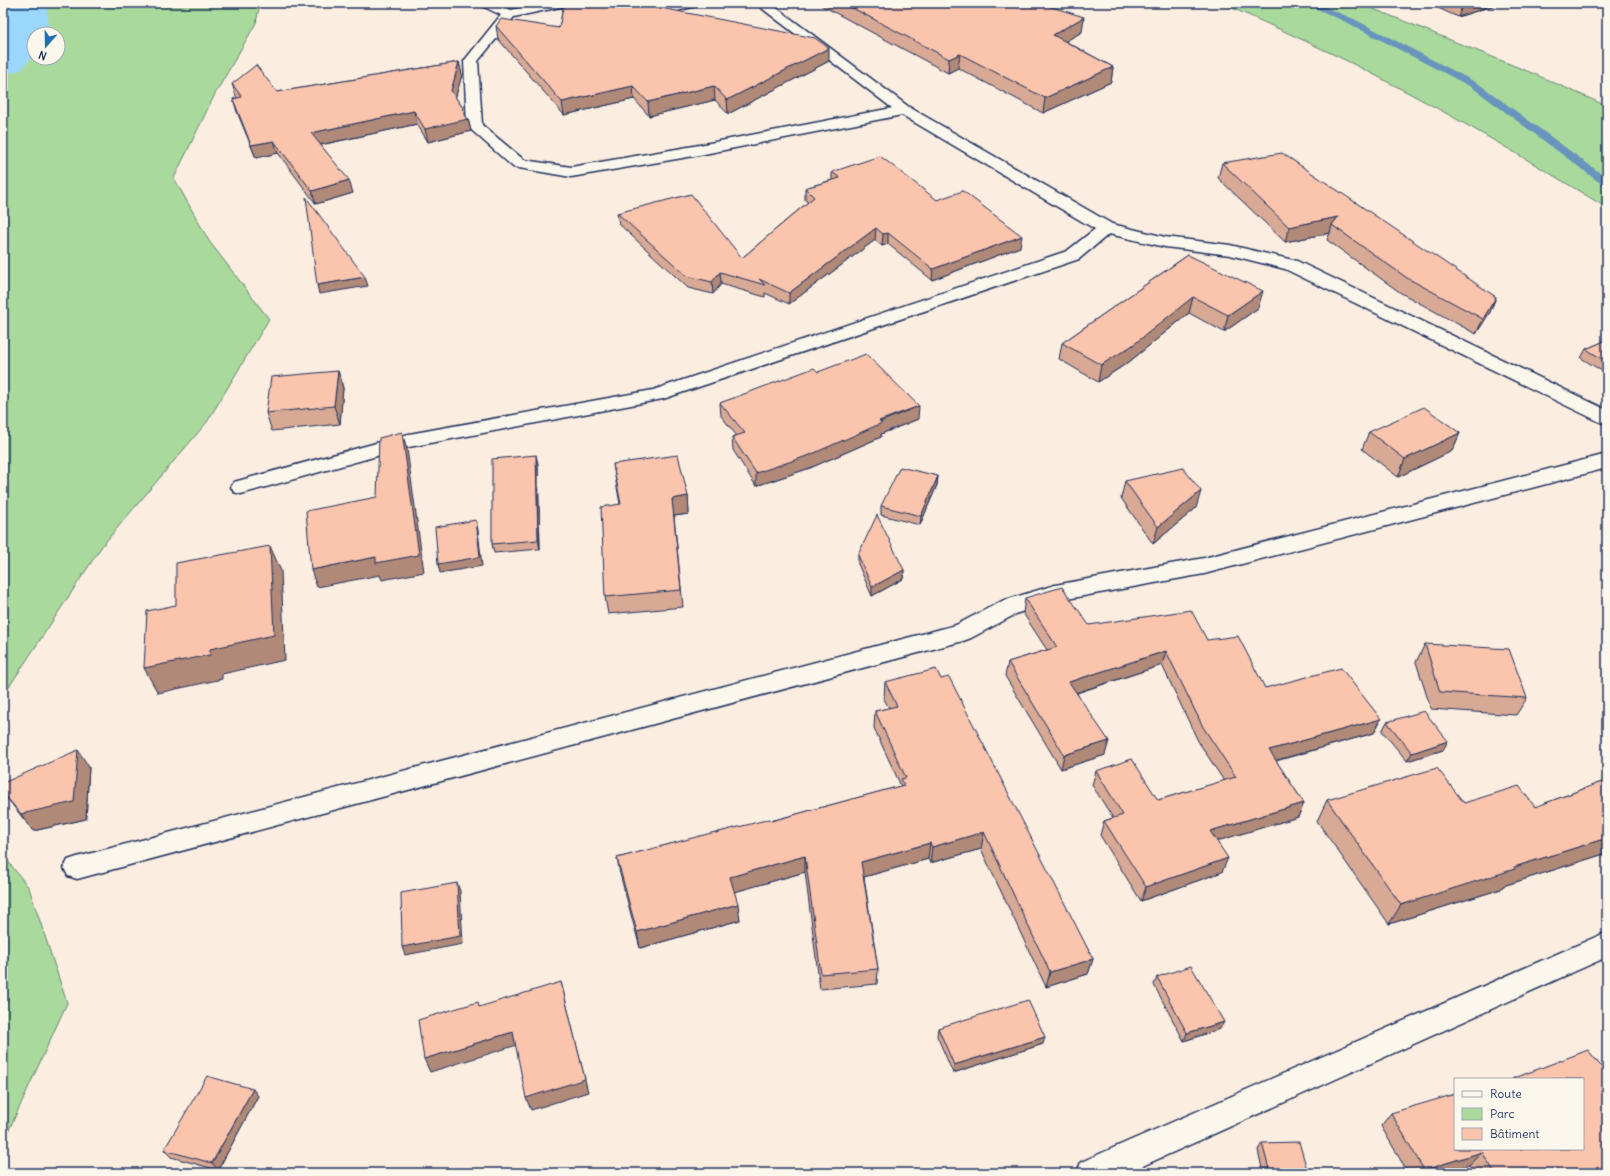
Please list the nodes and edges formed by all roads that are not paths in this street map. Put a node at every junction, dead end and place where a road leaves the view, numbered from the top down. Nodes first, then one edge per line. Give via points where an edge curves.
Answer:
1 (486, 3) edge
2 (560, 3) edge
3 (592, 3) edge
4 (691, 3) edge
5 (762, 3) edge
6 (509, 14) junction
7 (904, 110) junction
8 (1106, 228) junction
9 (1607, 418) edge
10 (1607, 461) edge
11 (241, 487) dead end
12 (77, 868) dead end
13 (1607, 944) edge
14 (1092, 1173) edge

1 - 6 street
2 - 6 street
3 - 4 street via 618,11 654,12
5 - 7 street
6 - 7 street via 471,61 475,126 519,164 571,172
7 - 8 street
8 - 9 street via 1165,242 1230,250 1291,265
8 - 11 street via 1073,255 656,395 409,441
10 - 12 street via 1204,566 1055,593 1010,607 963,632
13 - 14 street

